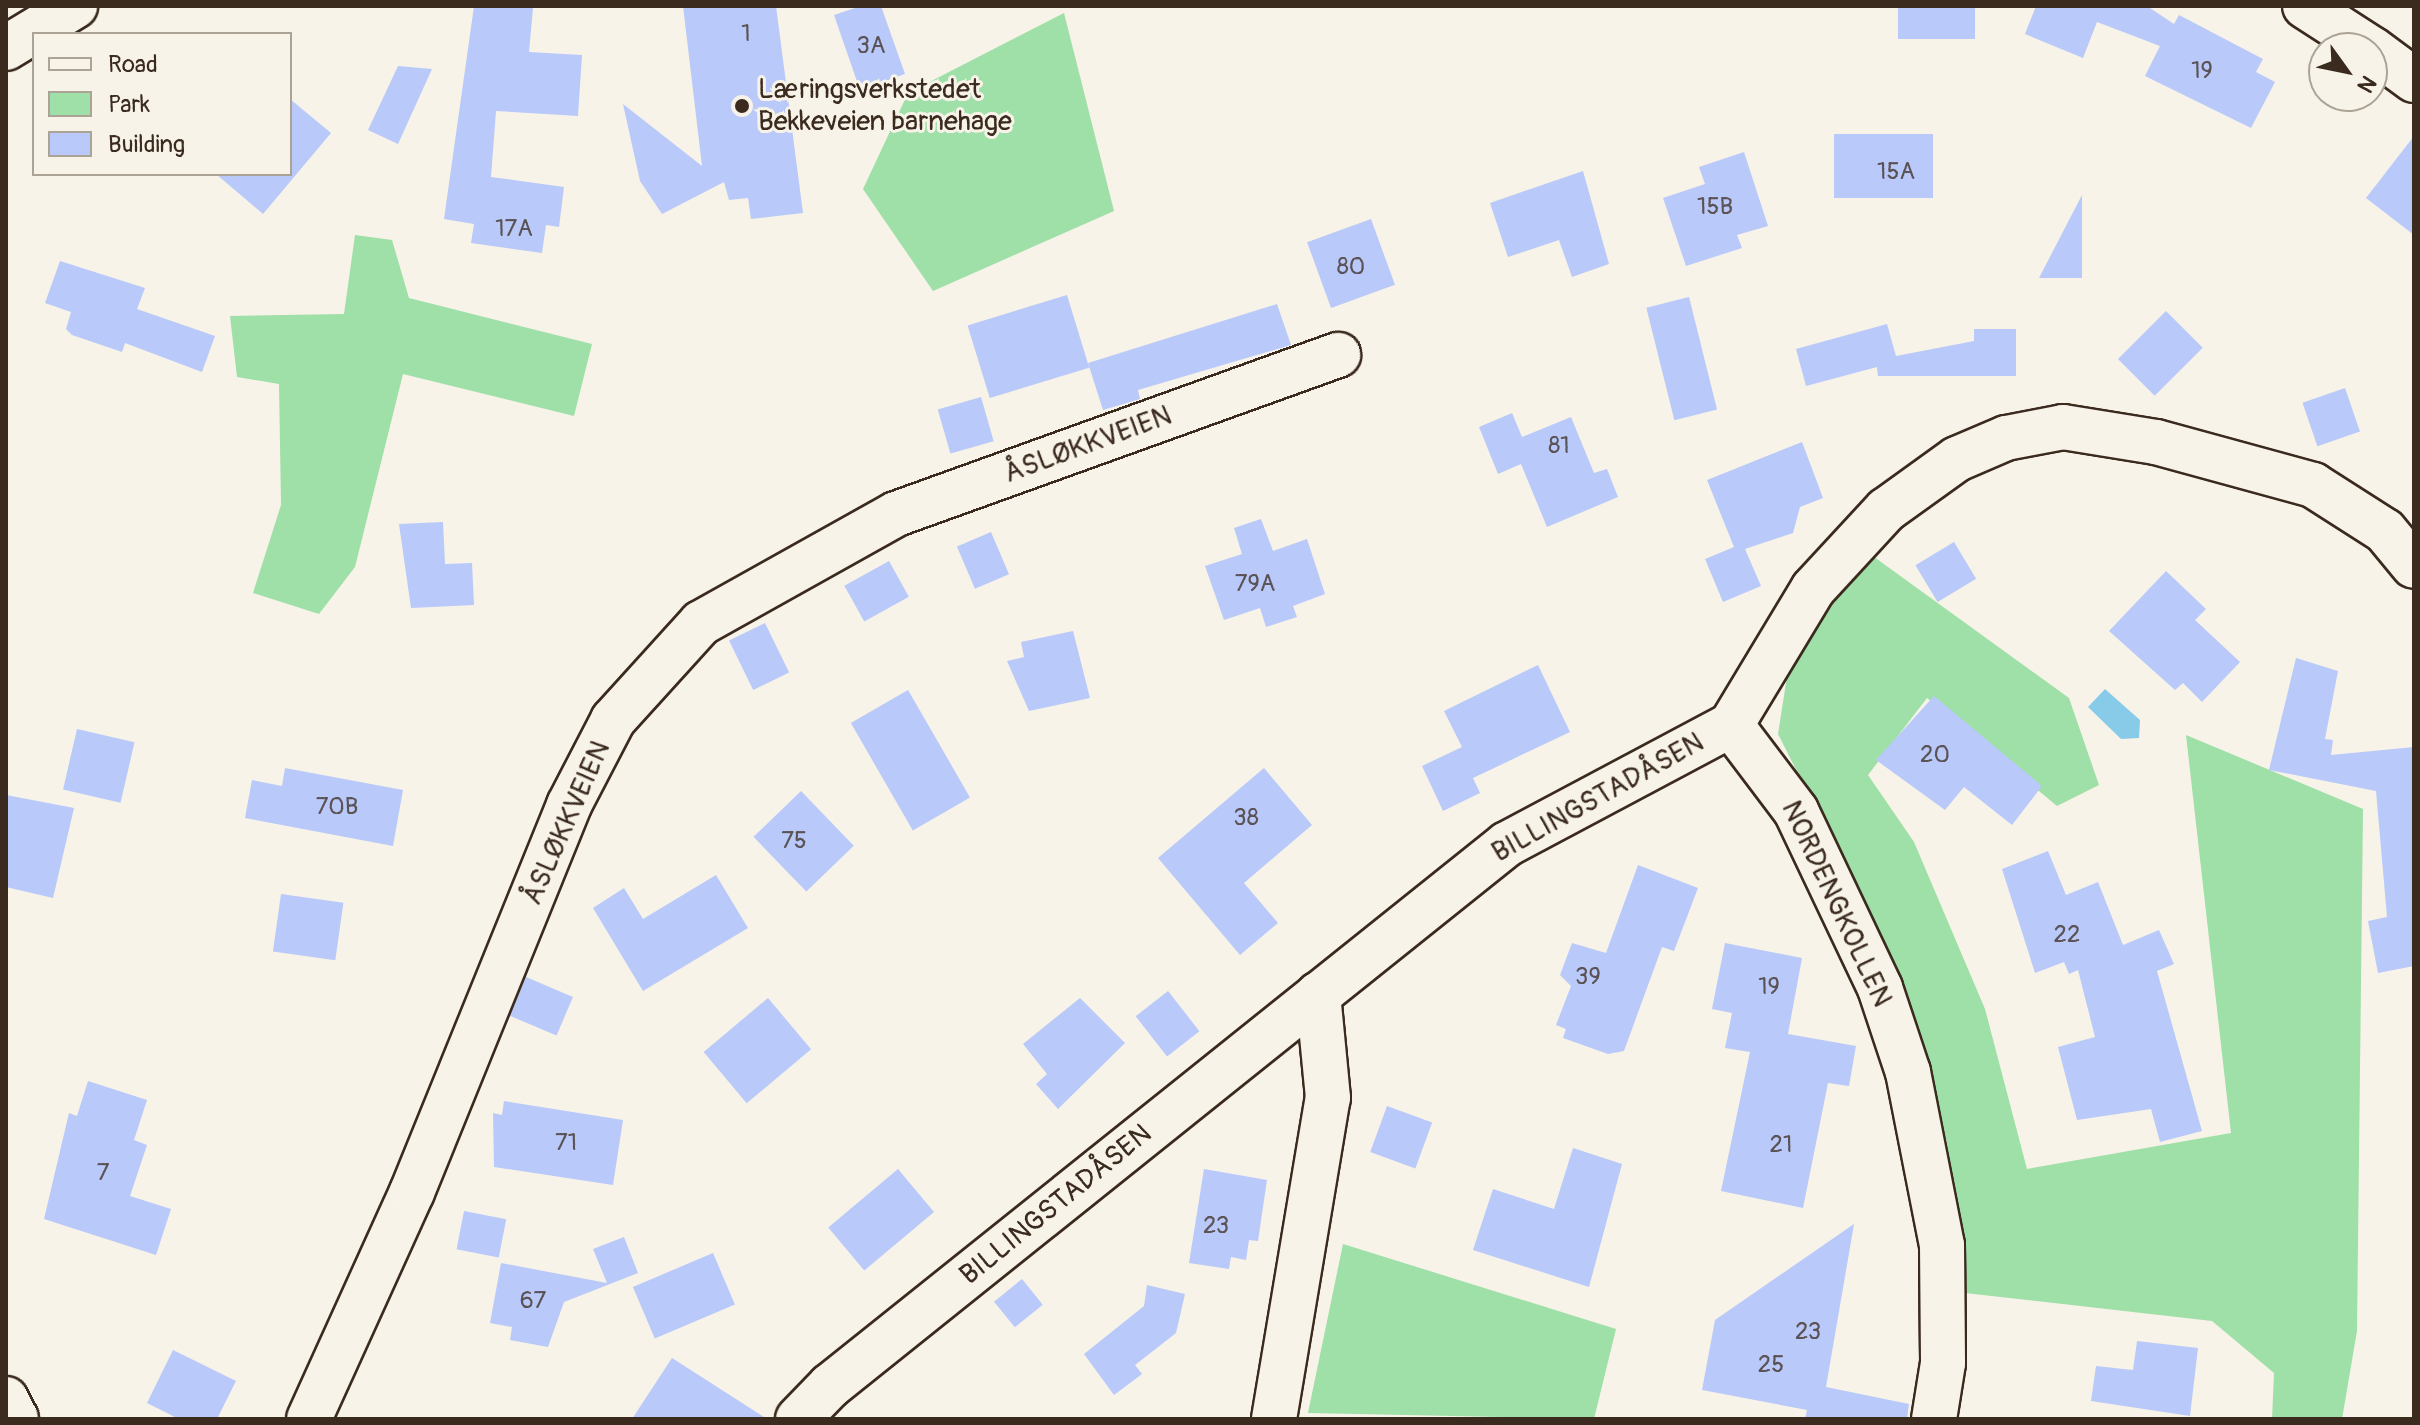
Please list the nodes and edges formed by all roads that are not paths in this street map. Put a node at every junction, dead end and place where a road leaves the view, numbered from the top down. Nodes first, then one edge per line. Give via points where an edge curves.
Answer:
1 (75, 6) edge
2 (2305, 6) edge
3 (32, 32) edge
4 (32, 32) edge
5 (2345, 32) edge
6 (6, 48) edge
7 (2388, 61) edge
8 (2414, 80) edge
9 (1338, 355) dead end
10 (2414, 566) edge
11 (1731, 725) junction
12 (1318, 994) junction
13 (6, 1399) edge
14 (16, 1419) edge
15 (309, 1419) edge
16 (798, 1419) edge
17 (1274, 1419) edge
18 (1934, 1419) edge

1 - 4 street
2 - 5 street
3 - 6 street
7 - 8 street
9 - 15 street, ÅSLØKKVEIEN via 896,514 701,623 613,720 569,805 412,1192
10 - 11 street via 2385,531 2313,485 2156,442 2063,427 2006,438 1957,459 1886,510 1813,589
11 - 12 street, BILLINGSTADÅSEN via 1507,844
11 - 18 street, NORDENGKOLLEN via 1796,811 1880,988 1908,1072 1942,1245 1943,1363
12 - 16 street, BILLINGSTADÅSEN via 830,1386
12 - 17 street via 1328,1098
13 - 14 street

